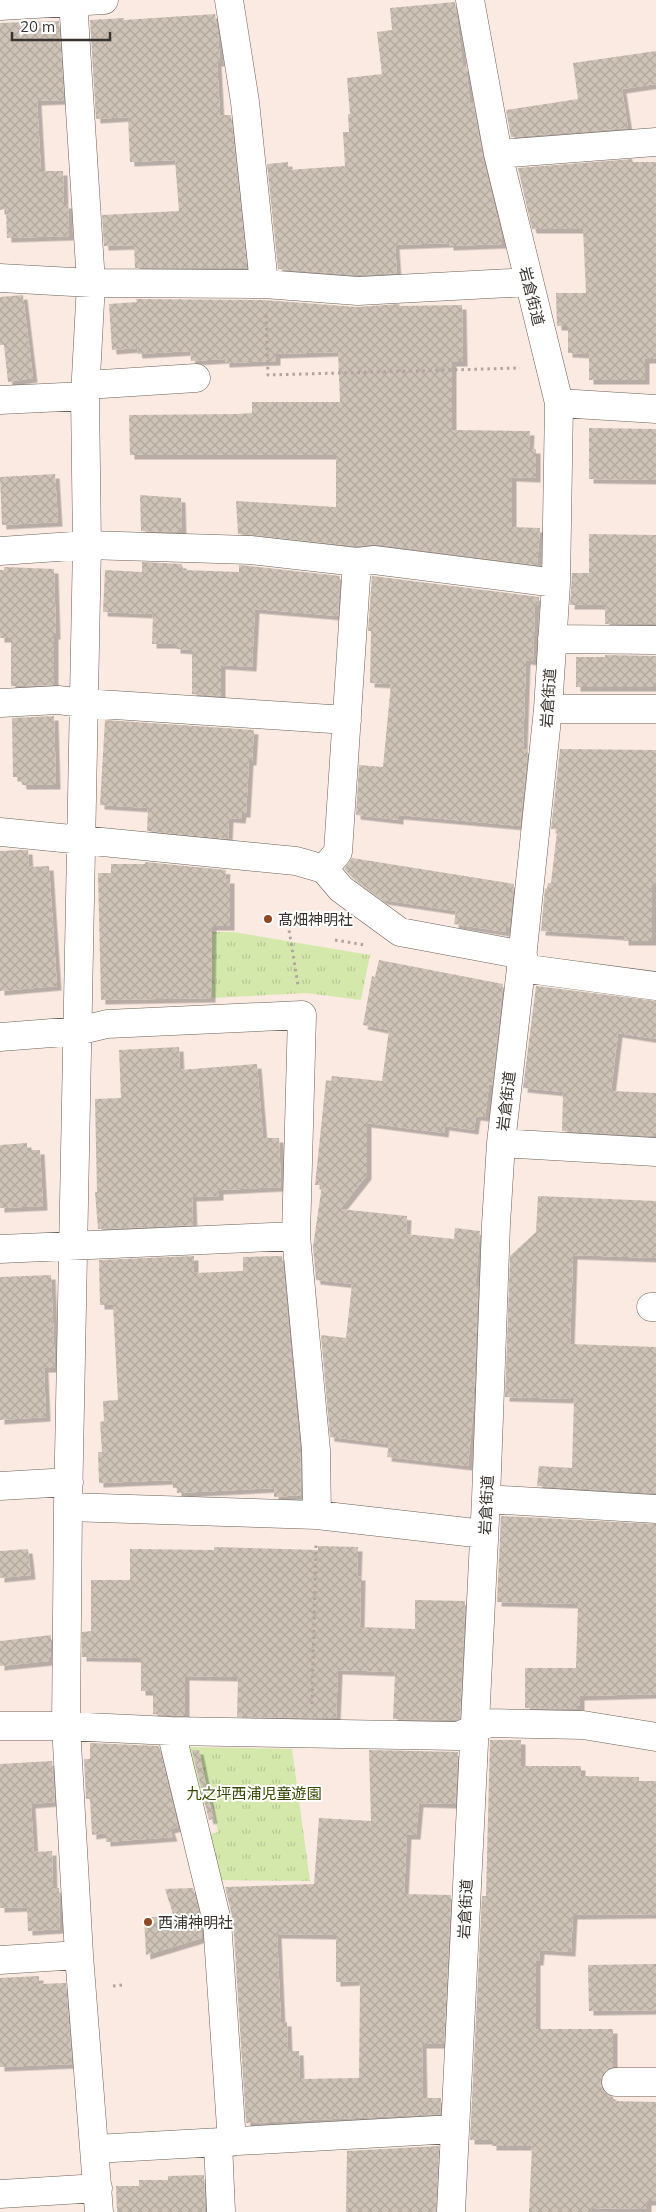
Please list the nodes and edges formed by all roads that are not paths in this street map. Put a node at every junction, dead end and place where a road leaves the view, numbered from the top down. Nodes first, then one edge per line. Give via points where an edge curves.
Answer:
1 (104, 0) edge
2 (229, 0) edge
3 (470, 0) edge
4 (73, 1) edge
5 (0, 6) edge
6 (656, 142) edge
7 (498, 154) junction
8 (0, 278) edge
9 (91, 282) junction
10 (528, 282) junction
11 (264, 284) junction
12 (196, 378) dead end
13 (86, 391) junction
14 (0, 400) edge
15 (559, 403) junction
16 (656, 409) edge
17 (87, 545) junction
18 (0, 551) edge
19 (357, 562) junction
20 (556, 583) junction
21 (552, 639) junction
22 (656, 640) edge
23 (0, 703) edge
24 (83, 703) junction
25 (548, 709) junction
26 (656, 709) edge
27 (347, 720) junction
28 (0, 832) edge
29 (82, 841) junction
30 (324, 870) junction
31 (522, 961) junction
32 (656, 986) edge
33 (78, 1031) junction
34 (0, 1036) edge
35 (501, 1143) junction
36 (656, 1152) edge
37 (296, 1236) junction
38 (74, 1246) junction
39 (0, 1249) edge
40 (0, 1486) edge
41 (68, 1495) junction
42 (486, 1499) junction
43 (656, 1509) edge
44 (317, 1515) junction
45 (484, 1534) junction
46 (0, 1726) edge
47 (66, 1726) junction
48 (474, 1730) junction
49 (171, 1731) junction
50 (656, 1737) edge
51 (79, 1955) junction
52 (0, 1960) edge
53 (616, 2082) dead end
54 (656, 2082) edge
55 (454, 2129) junction
56 (225, 2142) junction
57 (95, 2149) junction
58 (0, 2194) edge
59 (99, 2200) edge
60 (221, 2212) edge
61 (451, 2212) edge

1 - 4 street
2 - 11 street via 245,102
3 - 7 street, 岩倉街道
4 - 5 street
4 - 9 street
6 - 7 street
7 - 10 street, 岩倉街道
8 - 9 street
9 - 11 street
9 - 13 street
10 - 11 street via 358,291
10 - 15 street, 岩倉街道
12 - 13 street
13 - 14 street
13 - 17 street
15 - 16 street
15 - 20 street, 岩倉街道
17 - 18 street
17 - 19 street via 250,550
17 - 24 street
19 - 20 street via 374,560
19 - 27 street
20 - 21 street, 岩倉街道
21 - 22 street
21 - 25 street, 岩倉街道
23 - 24 street via 58,700
24 - 27 street
24 - 29 street
25 - 26 street
25 - 31 street, 岩倉街道
27 - 30 street via 338,852
28 - 29 street
29 - 30 street via 296,861
29 - 33 street
30 - 31 street via 341,890 400,932
31 - 32 street
31 - 35 street, 岩倉街道
33 - 34 street
33 - 37 street via 107,1024 302,1015
33 - 38 street
35 - 36 street
35 - 42 street, 岩倉街道
37 - 38 street
37 - 44 street via 316,1450
38 - 39 street
38 - 41 street
40 - 41 street
41 - 44 street
41 - 47 street
42 - 43 street
42 - 45 street, 岩倉街道
44 - 45 street
45 - 48 street, 岩倉街道
46 - 47 street
47 - 49 street
47 - 51 street
48 - 49 street via 458,1736
48 - 50 street via 490,1723 583,1725
48 - 55 street, 岩倉街道
49 - 56 street via 216,1920
51 - 52 street
51 - 57 street
53 - 54 street
55 - 56 street
55 - 61 street, 岩倉街道
56 - 57 street
56 - 60 street
57 - 59 street
58 - 59 street

